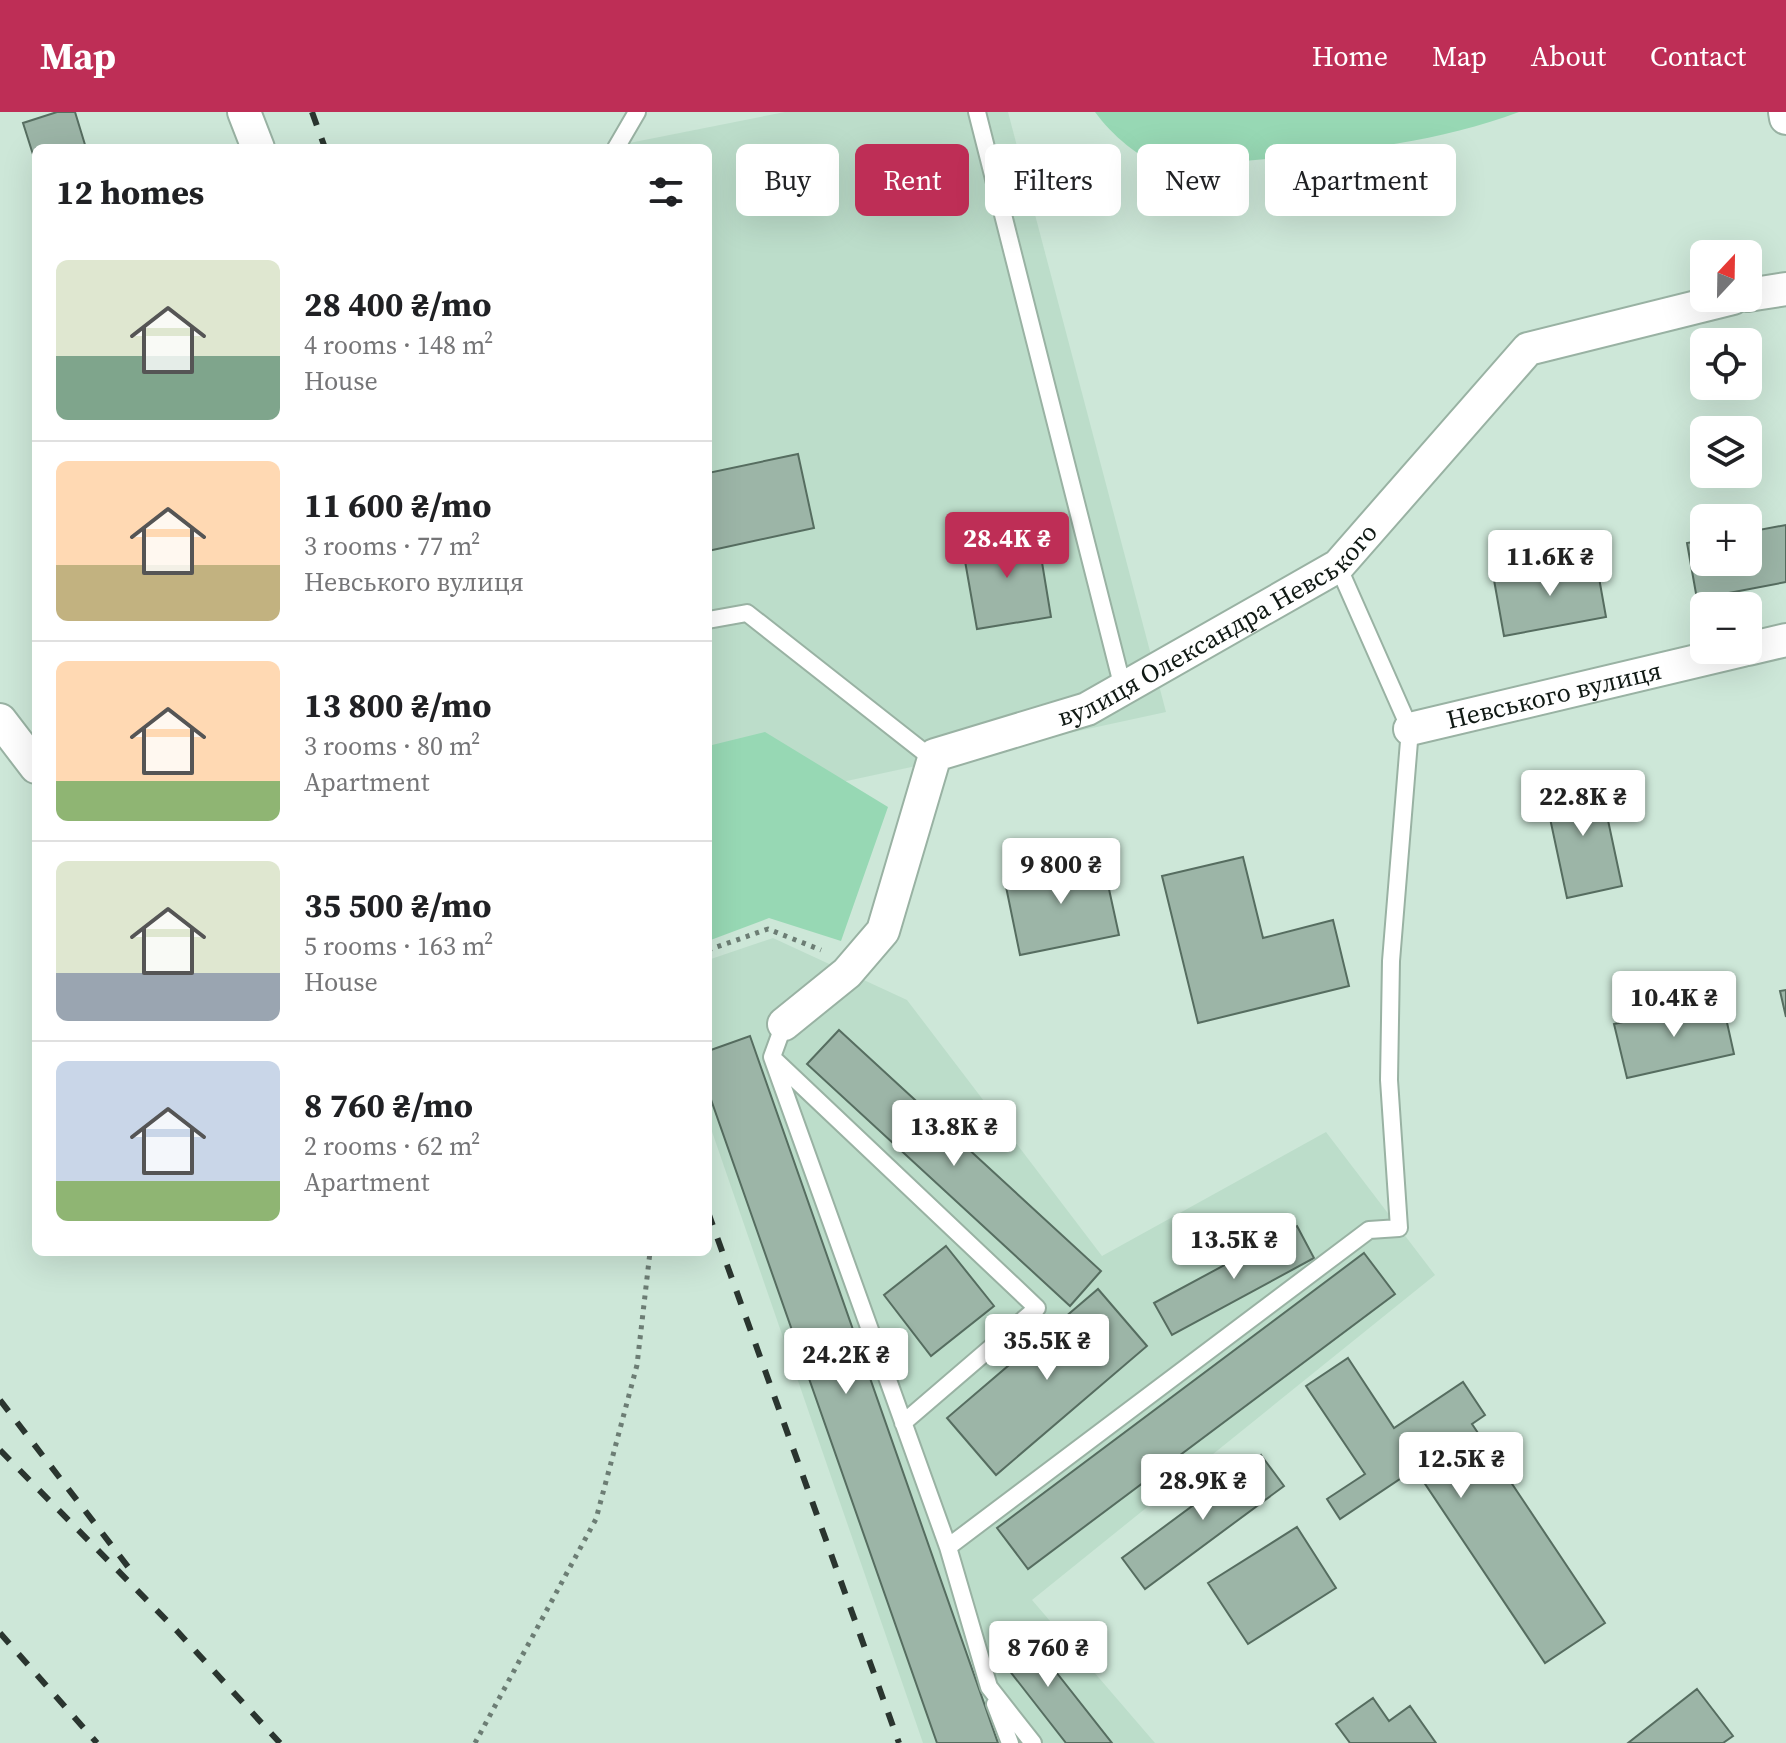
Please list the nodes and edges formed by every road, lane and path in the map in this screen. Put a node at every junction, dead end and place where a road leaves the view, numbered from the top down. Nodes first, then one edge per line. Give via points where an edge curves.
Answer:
1 (244, 112) edge
2 (637, 112) edge
3 (977, 112) edge
4 (1785, 112) edge
5 (1786, 118) edge
6 (256, 144) edge
7 (618, 144) edge
8 (1786, 289) edge
9 (1762, 293) edge
10 (1690, 309) edge
11 (1338, 566) junction
12 (712, 619) edge
13 (1786, 640) edge
14 (1762, 645) edge
15 (1690, 662) edge
16 (1123, 688) junction
17 (0, 720) edge
18 (1410, 729) junction
19 (934, 760) junction
20 (32, 762) edge
21 (712, 949) edge
22 (856, 963) junction
23 (784, 1024) joint
24 (772, 1057) junction
25 (650, 1256) edge
26 (903, 1423) junction
27 (948, 1547) junction
28 (989, 1687) junction
29 (475, 1743) edge
30 (1010, 1743) edge
31 (1033, 1743) edge

1 - 6 street
2 - 7 lane
3 - 16 lane
4 - 5 street
8 - 9 street
10 - 11 street, вулиця Олександра Невського via 1528,349
11 - 16 street, вулиця Олександра Невського
11 - 18 lane
12 - 19 lane via 747,613
13 - 14 street, Невського вулиця
15 - 18 street, Невського вулиця
16 - 19 street, вулиця Олександра Невського via 1087,709 935,755
17 - 20 street
18 - 27 lane via 1391,961 1389,1080 1399,1228 1369,1230
19 - 22 street via 883,931
21 - 22 path via 768,929
22 - 23 street
23 - 24 lane
24 - 26 lane
24 - 26 lane via 1037,1308
25 - 29 path via 637,1365 596,1519
26 - 27 lane
27 - 28 lane
28 - 30 lane
28 - 31 lane

